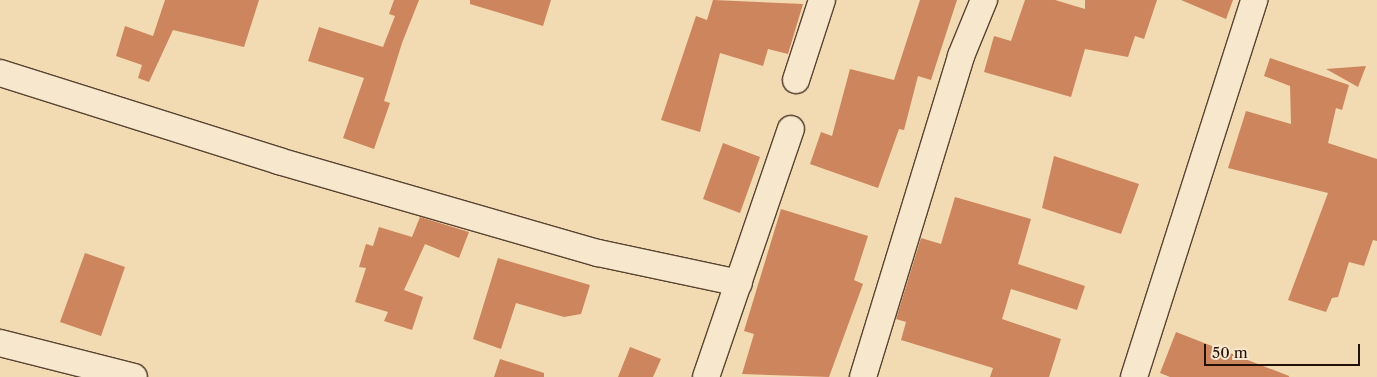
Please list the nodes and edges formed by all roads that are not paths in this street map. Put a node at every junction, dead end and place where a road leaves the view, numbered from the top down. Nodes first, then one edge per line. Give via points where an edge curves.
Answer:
1 (822, 0) edge
2 (984, 0) edge
3 (1254, 0) edge
4 (0, 73) edge
5 (796, 80) dead end
6 (791, 128) dead end
7 (739, 283) junction
8 (0, 343) edge
9 (134, 377) edge
10 (706, 377) edge
11 (863, 377) edge
12 (1134, 377) edge

1 - 5 street
2 - 11 street via 961,56
3 - 12 street
4 - 7 street via 278,161 589,250
6 - 7 street
7 - 10 street
8 - 9 street

